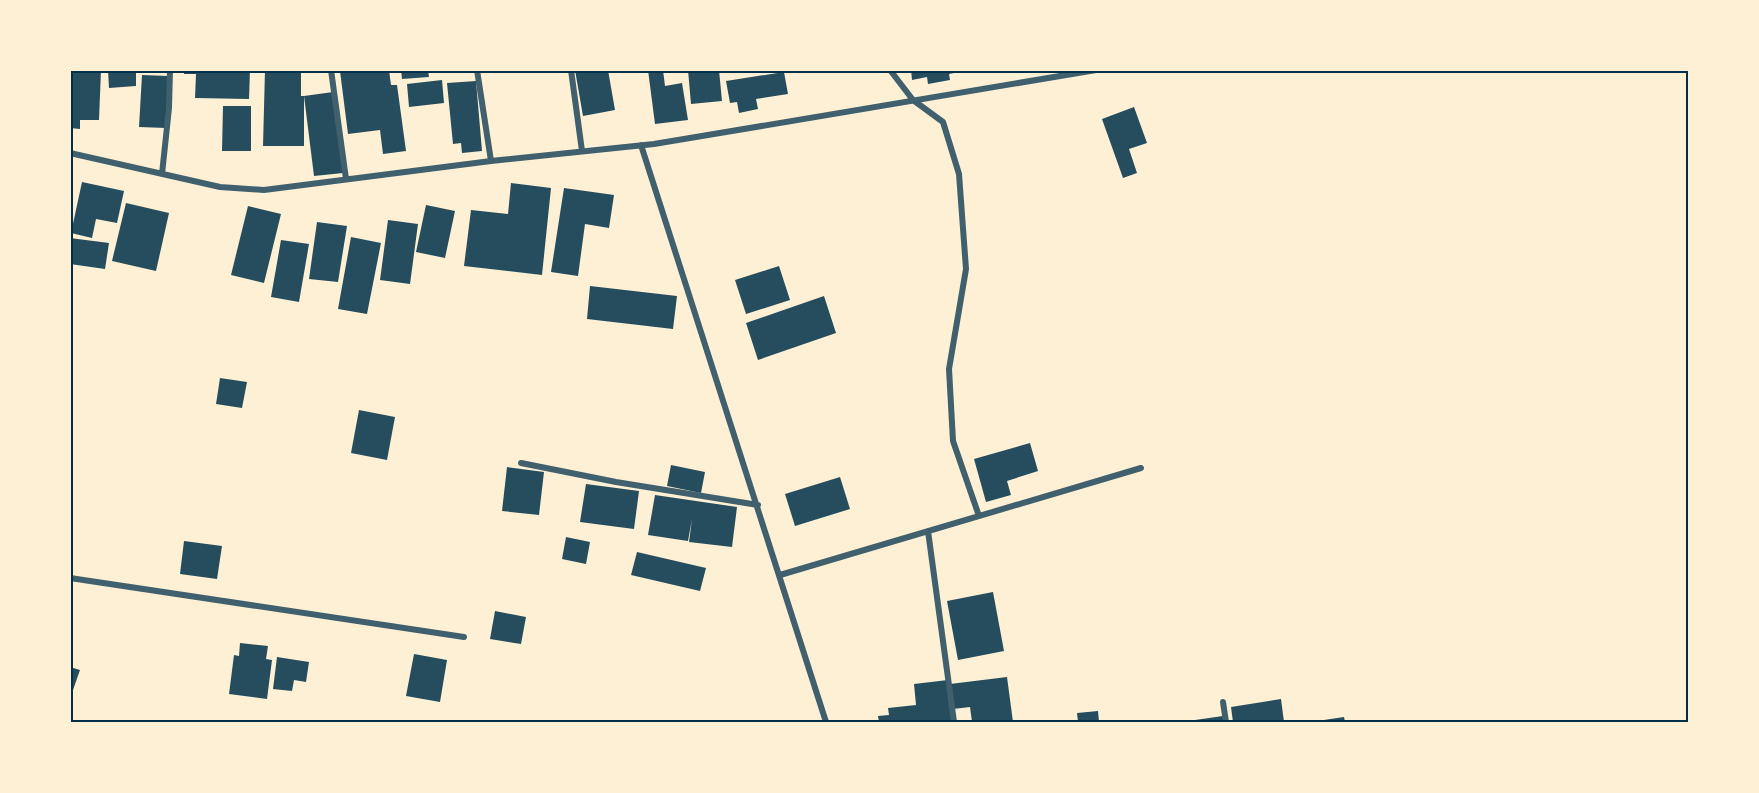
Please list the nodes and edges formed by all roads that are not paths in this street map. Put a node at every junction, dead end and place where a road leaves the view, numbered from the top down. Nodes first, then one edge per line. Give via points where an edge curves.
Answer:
1 (170, 70) edge
2 (331, 70) edge
3 (477, 70) edge
4 (571, 70) edge
5 (890, 70) edge
6 (1096, 70) edge
7 (913, 100) junction
8 (641, 145) junction
9 (582, 151) junction
10 (70, 153) edge
11 (491, 161) junction
12 (162, 174) junction
13 (346, 179) junction
14 (521, 463) dead end
15 (1141, 468) dead end
16 (758, 505) junction
17 (979, 516) junction
18 (928, 531) junction
19 (780, 575) junction
20 (70, 578) edge
21 (465, 637) dead end
22 (1223, 702) dead end
23 (826, 723) edge
24 (954, 723) edge
25 (1226, 723) edge

1 - 12 street
2 - 13 street
3 - 11 street
4 - 9 street
5 - 7 street
6 - 7 street
7 - 8 street
7 - 17 street via 943,122 959,174 966,269 949,369 953,441
8 - 9 street
8 - 16 street
9 - 11 street
10 - 12 street
11 - 13 street
12 - 13 street via 220,187 264,190
14 - 16 street
15 - 17 street
16 - 19 street
17 - 18 street
18 - 19 street
18 - 24 street
19 - 23 street
20 - 21 street
22 - 25 street

